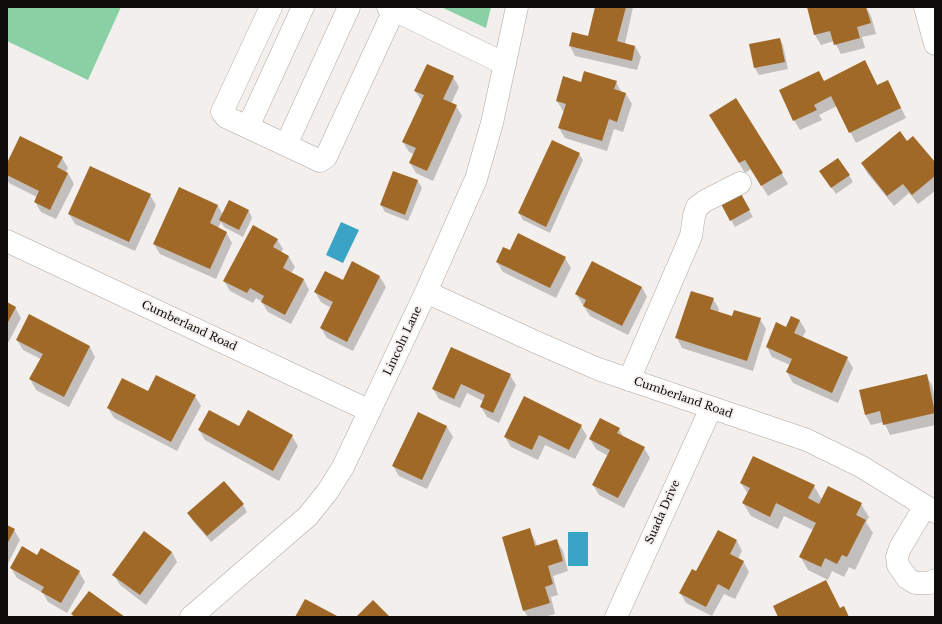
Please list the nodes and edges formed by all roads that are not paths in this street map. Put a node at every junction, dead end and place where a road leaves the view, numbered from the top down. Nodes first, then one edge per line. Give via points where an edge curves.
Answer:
1 (271, 7) edge
2 (303, 7) edge
3 (349, 7) edge
4 (517, 7) edge
5 (925, 7) edge
6 (391, 8) edge
7 (935, 44) edge
8 (505, 64) junction
9 (248, 127) junction
10 (286, 145) junction
11 (740, 184) dead end
12 (7, 241) edge
13 (426, 292) junction
14 (629, 380) junction
15 (711, 408) junction
16 (370, 411) junction
17 (930, 509) edge
18 (935, 580) edge
19 (191, 617) edge
20 (616, 617) edge

1 - 9 street via 222,112 226,117
2 - 9 street
3 - 10 street
4 - 8 street, Lincoln Lane
5 - 7 street
6 - 8 street
6 - 10 street via 326,157 320,161
8 - 13 street, Lincoln Lane via 489,136 476,179
9 - 10 street
11 - 14 street via 697,207 691,236
12 - 16 street, Cumberland Road
13 - 14 street, Cumberland Road via 568,357
13 - 16 street, Lincoln Lane
14 - 15 street, Cumberland Road
15 - 17 street, Cumberland Road via 807,440 862,468
15 - 20 street, Suada Drive
16 - 19 street, Lincoln Lane via 343,467 319,504
17 - 18 street via 900,548 897,557 898,565 907,578 915,583 930,583

